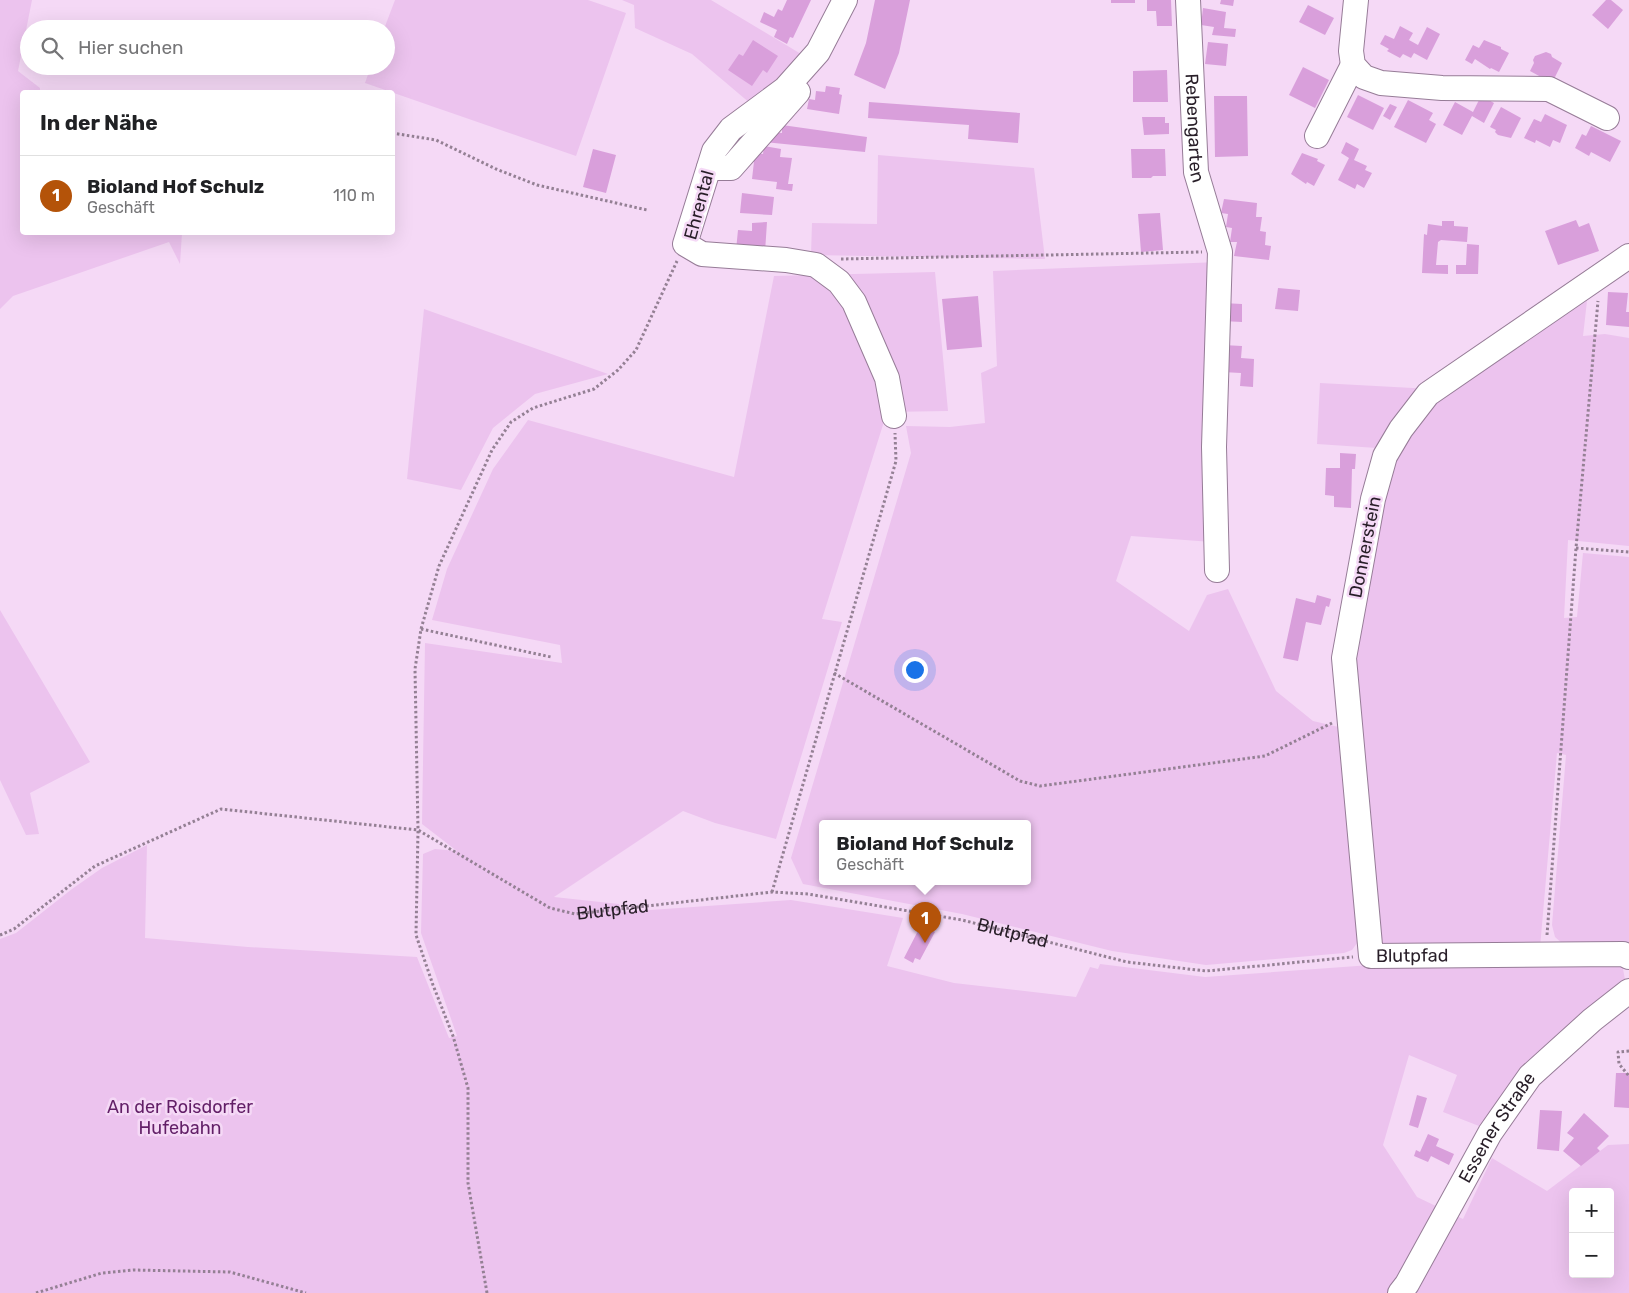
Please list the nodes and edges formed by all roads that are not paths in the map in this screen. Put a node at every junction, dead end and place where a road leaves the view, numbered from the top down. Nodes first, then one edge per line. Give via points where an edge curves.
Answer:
1 (845, 0) edge
2 (1188, 0) edge
3 (1356, 0) edge
4 (1353, 65) junction
5 (1607, 118) dead end
6 (1317, 136) dead end
7 (1629, 256) edge
8 (894, 416) road end
9 (1217, 570) dead end
10 (1371, 956) joint
11 (1629, 957) edge
12 (1629, 991) edge
13 (1400, 1293) edge

1 - 8 street, Ehrental via 818,52 786,89 731,129 714,151 685,244 702,254 816,265 839,282 854,302 888,378
2 - 9 street, Rebengarten via 1196,172 1220,252 1214,447
3 - 4 street via 1351,51
4 - 5 street via 1364,77 1381,83 1442,88 1549,89
4 - 6 street
7 - 10 street, Donnerstein via 1428,394 1385,456 1373,499 1344,658
10 - 11 street, Blutpfad via 1545,953 1624,954
12 - 13 street, Essener Straße via 1530,1076 1490,1133

